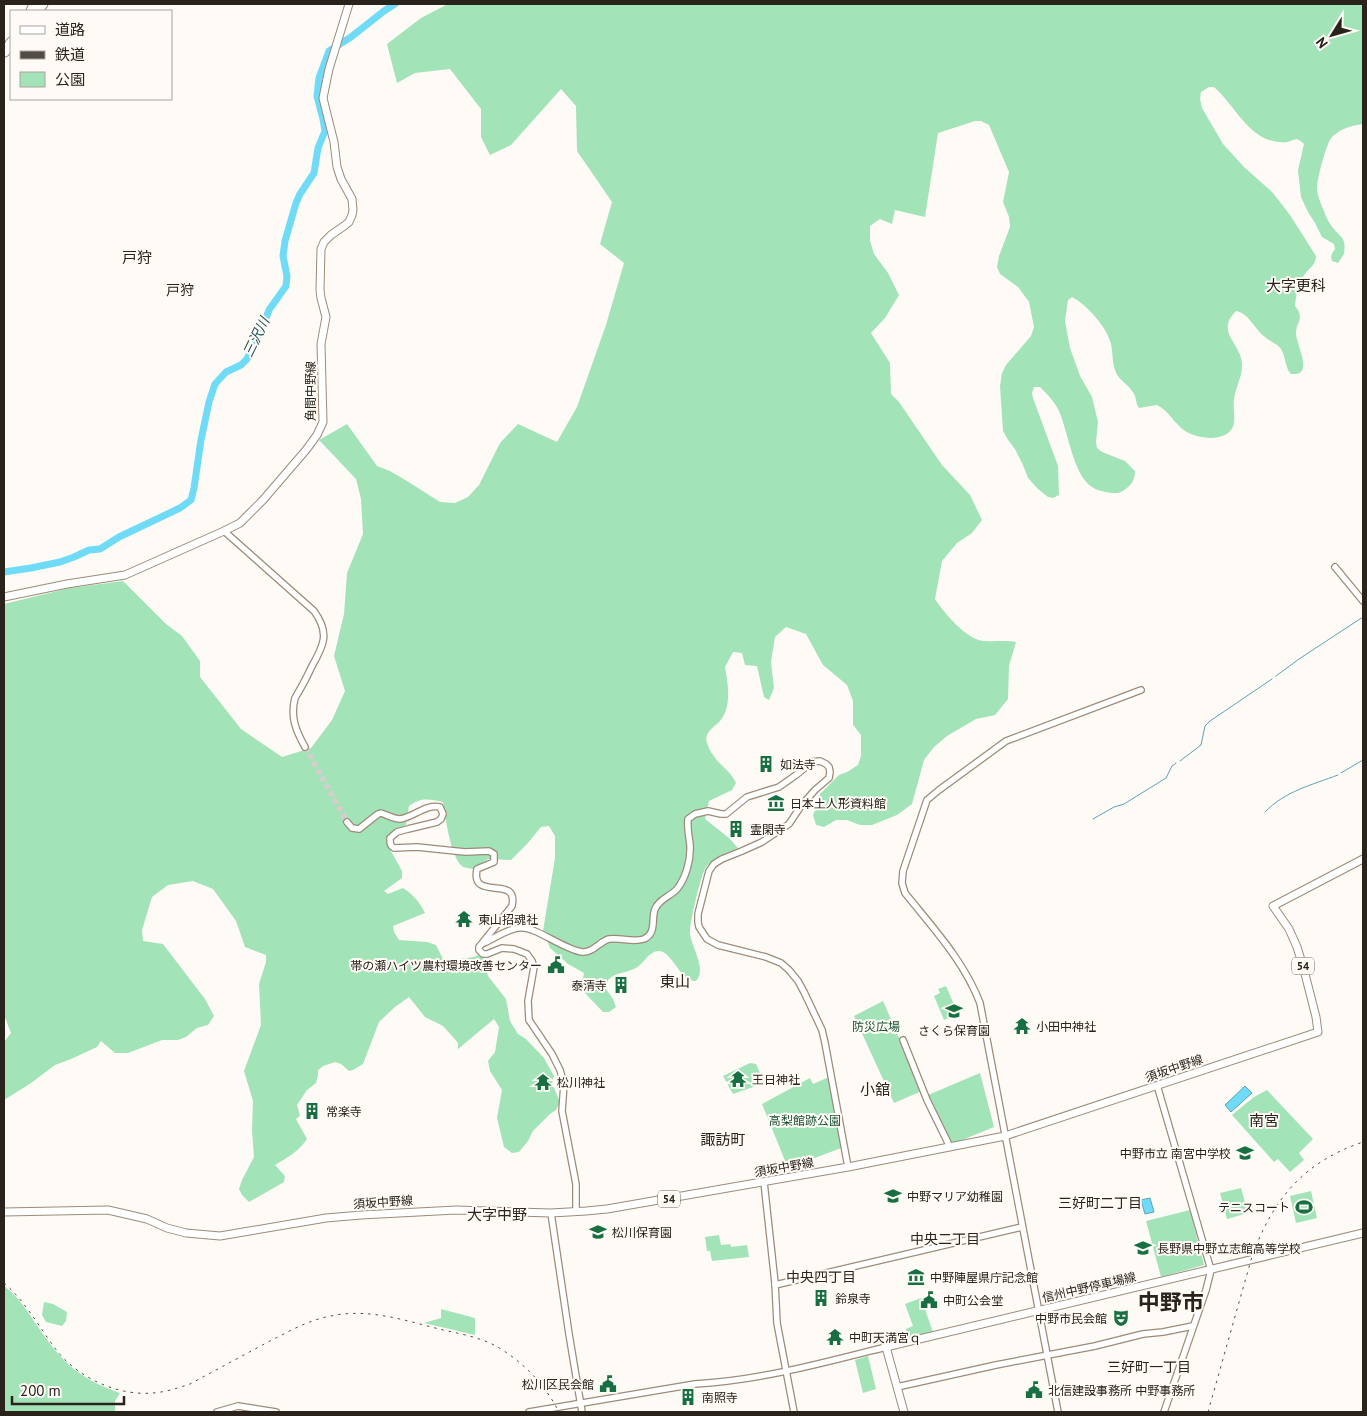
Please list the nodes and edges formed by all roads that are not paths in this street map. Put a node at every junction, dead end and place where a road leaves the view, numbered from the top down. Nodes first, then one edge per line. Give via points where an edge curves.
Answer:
1 (349, 4) edge
2 (224, 531) junction
3 (1335, 567) dead end
4 (4, 597) edge
5 (1363, 601) edge
6 (1141, 690) dead end
7 (304, 747) tunnel mouth
8 (347, 822) dead end
9 (1363, 859) edge
10 (484, 943) junction
11 (902, 1040) dead end
12 (1157, 1086) junction
13 (1005, 1136) junction
14 (950, 1147) junction
15 (848, 1167) junction
16 (764, 1182) junction
17 (4, 1212) edge
18 (576, 1212) junction
19 (551, 1213) junction
20 (1022, 1227) junction
21 (1363, 1233) edge
22 (1211, 1270) junction
23 (775, 1285) junction
24 (1039, 1310) junction
25 (1193, 1326) junction
26 (886, 1347) junction
27 (1047, 1356) junction
28 (787, 1372) junction
29 (897, 1387) junction
30 (581, 1404) junction
31 (217, 1412) edge
32 (276, 1412) edge
33 (529, 1412) edge
34 (582, 1412) edge
35 (794, 1412) edge
36 (904, 1412) edge
37 (1058, 1412) edge
38 (1164, 1412) edge

1 - 2 main road, 角間中野線 via 323,98 337,167 352,199 353,210 349,222 324,242 322,249 320,290 326,317 321,344 323,422 306,450 263,500 240,523
2 - 4 main road, 角間中野線 via 125,575
2 - 7 street via 321,620 323,646 293,706 296,730
3 - 5 street
6 - 13 street via 1006,741 939,790 927,800 903,871 905,893 949,948 980,1003
8 - 10 street via 352,828 359,829 381,813 400,819 436,806 442,810 441,819 397,832 390,838 391,846 491,851 494,862 477,869 477,880 481,885 509,891 514,900
9 - 12 main road, 須坂中野線 / 54 via 1273,906 1297,946 1318,1032
10 - 15 street via 520,927 530,928 566,948 582,952 607,939 643,939 652,932 655,907 678,888 684,876 690,845 688,819 708,811 726,814 747,798 779,786 812,762 826,764 829,778 801,806 789,824 762,842 714,864 709,871 698,914 698,928 707,939 718,945 773,960 789,970 798,981 826,1043
10 - 18 street via 479,947 483,954 502,948 514,949 527,954 532,961 529,1020 552,1054 564,1084 562,1111 576,1184
11 - 14 street
12 - 13 main road, 須坂中野線 / 54
12 - 22 street
13 - 14 main road, 須坂中野線 / 54
13 - 20 street
14 - 15 main road, 須坂中野線 / 54
15 - 16 main road, 須坂中野線 / 54
16 - 18 main road, 須坂中野線 / 54
16 - 23 street
17 - 19 main road, 須坂中野線 / 54 via 108,1210 147,1218 186,1233 220,1236 361,1215 456,1210
18 - 19 main road, 須坂中野線 / 54
19 - 30 street
20 - 23 street
20 - 24 street
21 - 22 main road, 信州中野停車場線
22 - 24 main road, 信州中野停車場線
22 - 25 street
23 - 28 street via 777,1323
24 - 26 main road, 信州中野停車場線
24 - 27 street
25 - 27 street
25 - 38 street
26 - 28 street
26 - 29 main road
27 - 29 street
27 - 37 street
28 - 30 street
28 - 35 street
29 - 36 main road
30 - 33 street
30 - 34 street
31 - 32 street via 238,1406

